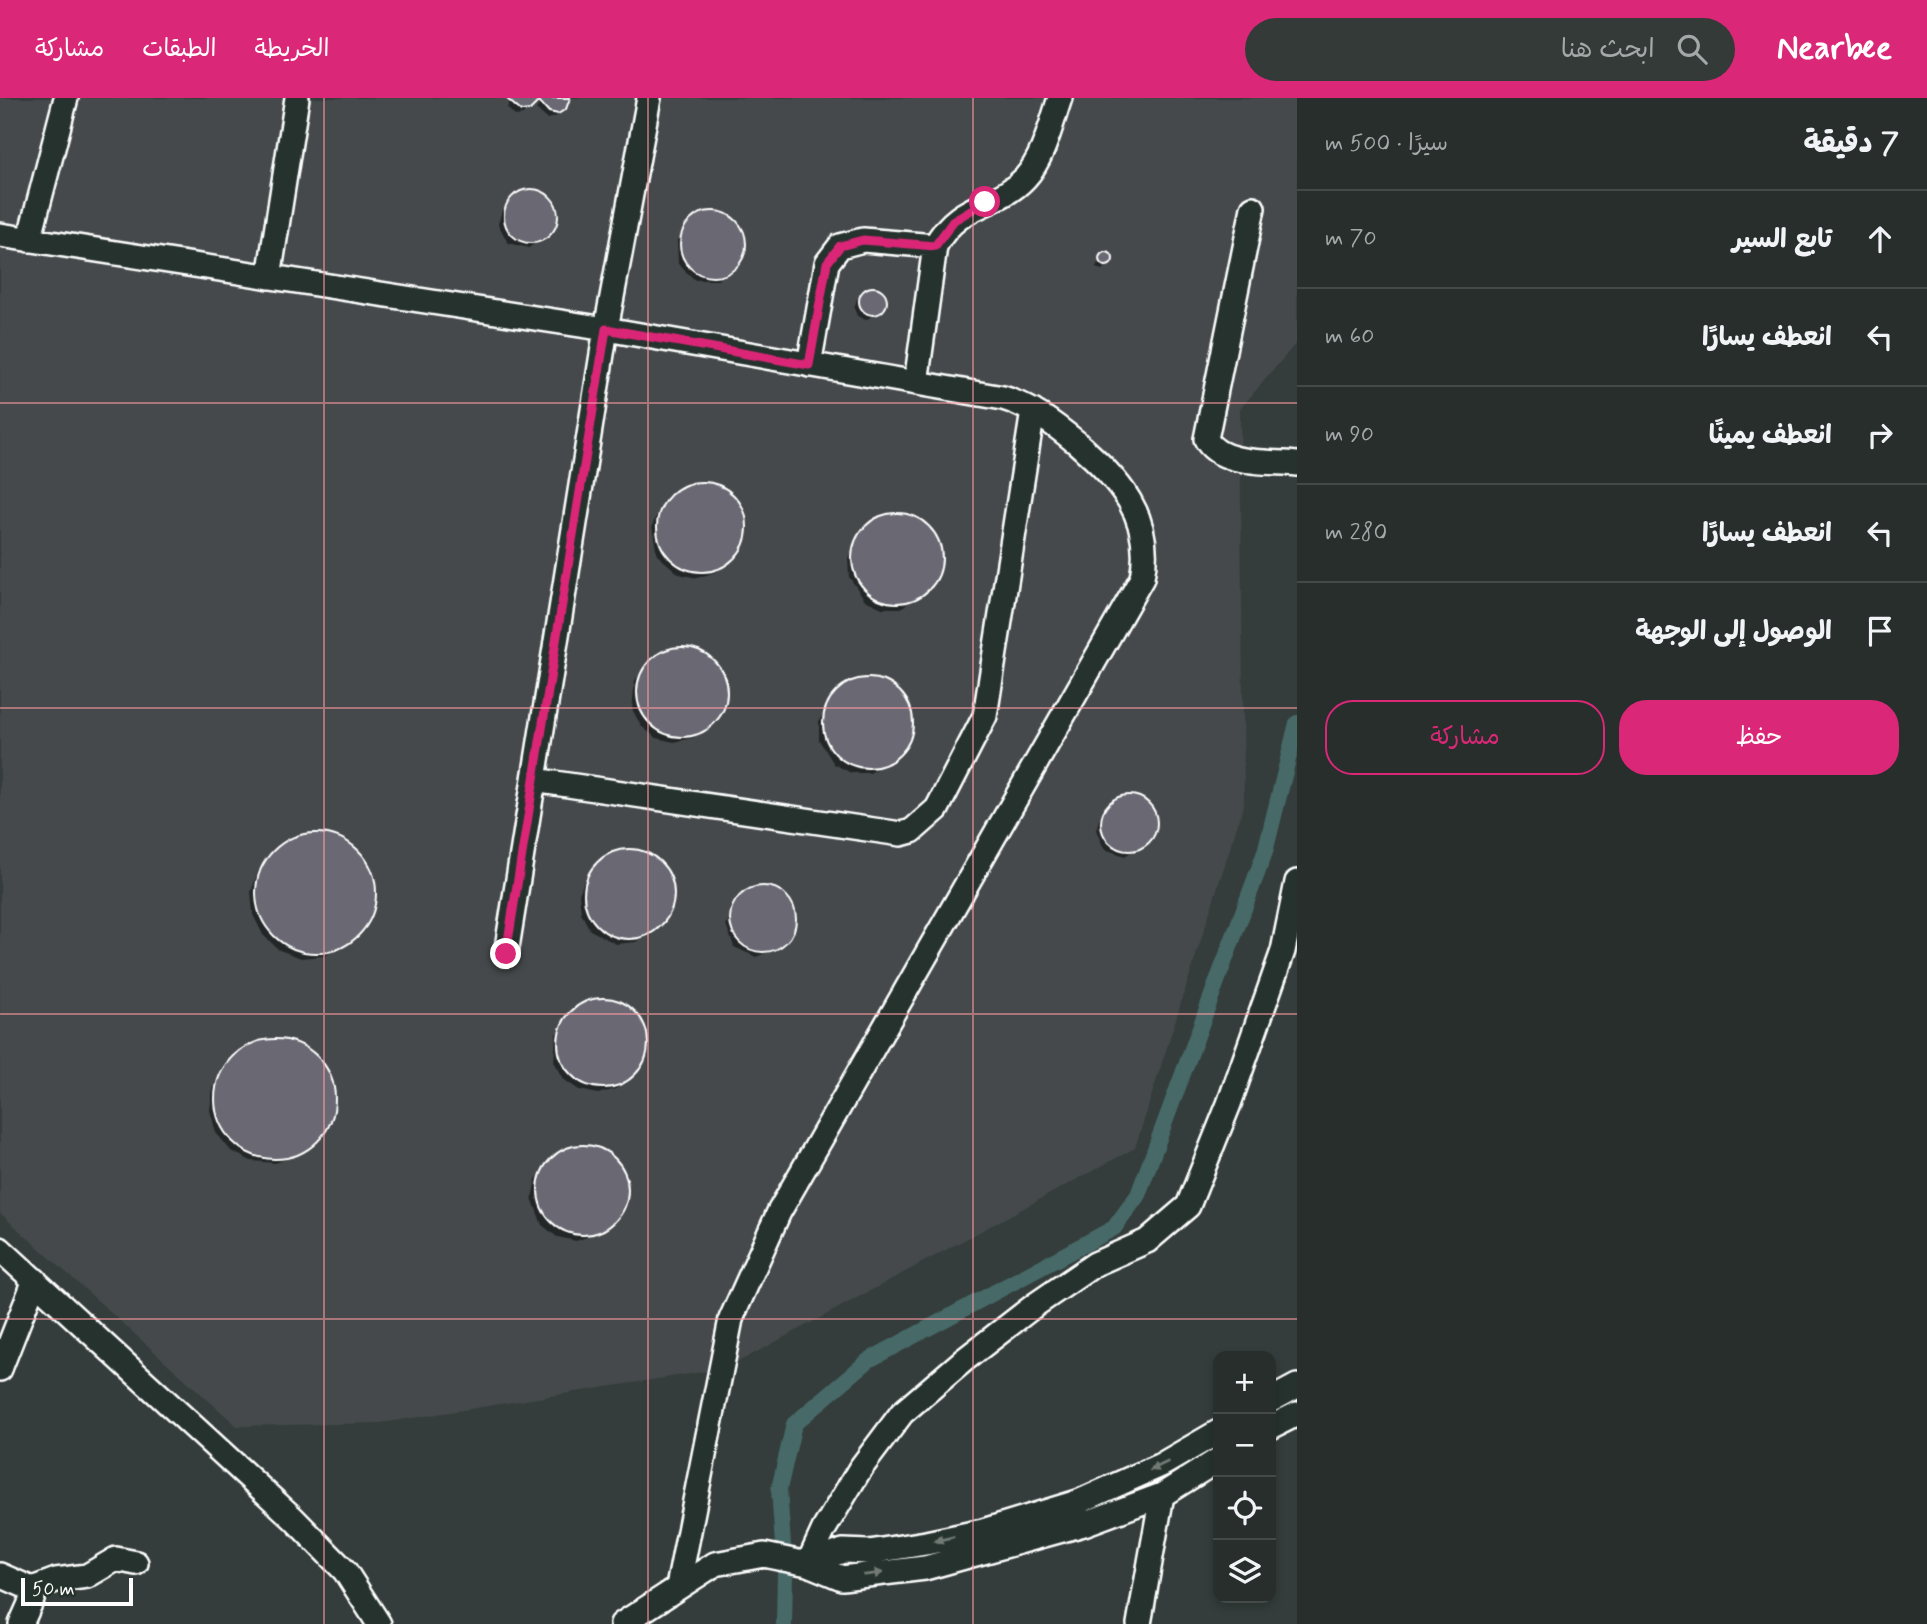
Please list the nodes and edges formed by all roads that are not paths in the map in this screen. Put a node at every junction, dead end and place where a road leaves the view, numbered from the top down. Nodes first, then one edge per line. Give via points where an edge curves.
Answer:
1 (66, 98) edge
2 (297, 98) edge
3 (649, 98) edge
4 (1060, 98) edge
5 (1253, 208) dead end
6 (0, 235) edge
7 (30, 240) junction
8 (935, 246) junction
9 (269, 277) junction
10 (606, 329) junction
11 (809, 365) junction
12 (916, 383) junction
13 (1033, 411) junction
14 (1297, 463) edge
15 (534, 780) junction
16 (1297, 882) edge
17 (1290, 953) edge
18 (506, 954) dead end
19 (0, 1249) edge
20 (35, 1280) junction
21 (0, 1369) edge
22 (1297, 1386) edge
23 (1276, 1397) edge
24 (1297, 1414) edge
25 (1276, 1424) edge
26 (1213, 1435) edge
27 (1213, 1463) edge
28 (1162, 1495) junction
29 (1081, 1513) junction
30 (136, 1563) dead end
31 (808, 1564) junction
32 (0, 1575) edge
33 (678, 1587) junction
34 (32, 1589) junction
35 (21, 1624) edge
36 (379, 1624) edge
37 (622, 1624) edge
38 (1139, 1624) edge

1 - 7 street
2 - 9 street
3 - 10 street
4 - 8 street via 1035,164 1024,179 967,210 942,232
5 - 14 street via 1206,439 1210,448 1222,454
6 - 7 street
7 - 9 street
8 - 11 street via 863,240 840,246 827,263
8 - 12 street
9 - 10 street
10 - 11 street
10 - 15 street
11 - 12 street
12 - 13 street via 1003,398
13 - 15 street via 985,716 937,809 912,831 901,834
13 - 33 street via 1117,479 1144,541 1142,578 779,1212 757,1259 731,1319
15 - 18 street
16 - 17 street
17 - 31 street via 1188,1206 1147,1241 1095,1264 1035,1305 902,1413 860,1469
19 - 20 street
20 - 21 street
20 - 36 street via 293,1518 345,1571
22 - 23 street
24 - 25 street
26 -> 29 street
27 - 28 street
28 - 29 street
28 - 38 street
29 - 31 street via 925,1568 842,1578
30 - 34 street via 116,1559 87,1576
31 - 33 street via 764,1555 715,1564
32 - 34 street
33 - 37 street
34 - 35 street

